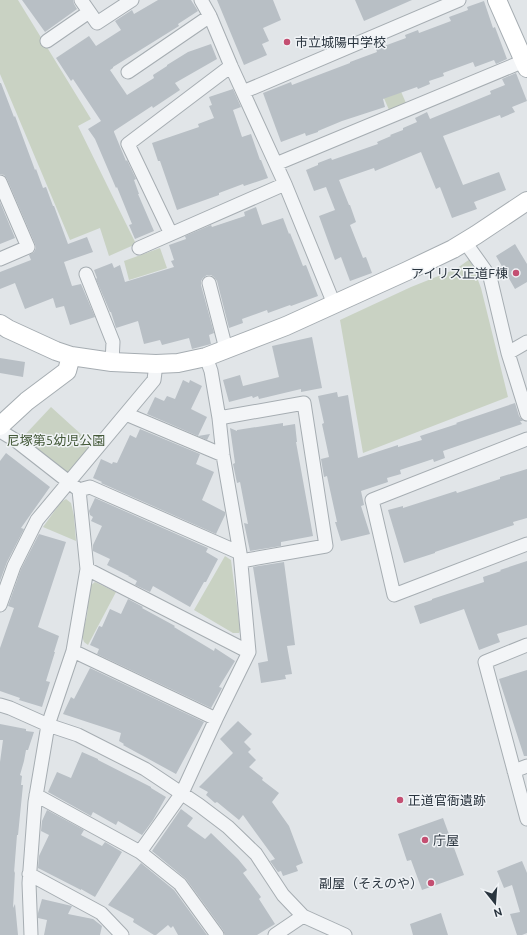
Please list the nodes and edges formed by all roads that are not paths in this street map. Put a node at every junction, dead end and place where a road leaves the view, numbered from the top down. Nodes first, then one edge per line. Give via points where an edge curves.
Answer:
1 (81, 0) edge
2 (132, 0) edge
3 (201, 0) edge
4 (459, 0) edge
5 (497, 0) edge
6 (89, 12) junction
7 (210, 16) junction
8 (47, 41) dead end
9 (524, 57) edge
10 (231, 66) junction
11 (128, 72) dead end
12 (243, 92) junction
13 (276, 164) junction
14 (0, 182) edge
15 (285, 184) junction
16 (527, 201) edge
17 (171, 234) junction
18 (465, 242) junction
19 (139, 248) dead end
20 (0, 259) edge
21 (86, 274) dead end
22 (209, 283) dead end
23 (334, 304) junction
24 (0, 324) edge
25 (527, 342) edge
26 (226, 349) junction
27 (508, 353) junction
28 (71, 356) junction
29 (206, 357) junction
30 (112, 362) junction
31 (156, 364) junction
32 (126, 414) junction
33 (527, 414) edge
34 (219, 418) junction
35 (0, 426) edge
36 (0, 431) edge
37 (527, 439) edge
38 (223, 455) junction
39 (69, 482) junction
40 (79, 490) junction
41 (527, 544) edge
42 (240, 557) junction
43 (87, 569) junction
44 (0, 605) edge
45 (527, 645) edge
46 (73, 651) junction
47 (249, 652) junction
48 (0, 704) edge
49 (216, 719) junction
50 (48, 726) junction
51 (527, 766) edge
52 (514, 771) junction
53 (182, 793) junction
54 (36, 795) junction
55 (527, 819) edge
56 (140, 852) junction
57 (29, 874) junction
58 (303, 916) junction
59 (31, 935) edge
60 (122, 935) edge
61 (217, 935) edge
62 (276, 935) edge
63 (345, 935) edge

1 - 6 street
2 - 6 street via 97,23
3 - 7 street
4 - 12 street
5 - 9 street
6 - 8 street
7 - 10 street
7 - 11 street
9 - 13 street
10 - 12 street
10 - 17 street via 128,144
12 - 13 street
13 - 15 street
14 - 20 street via 28,247
15 - 17 street
15 - 23 street
16 - 18 street
17 - 19 street
18 - 23 street
18 - 27 street via 490,277
21 - 30 street via 116,336 113,342
22 - 26 street
23 - 26 street
24 - 28 street
25 - 27 street
26 - 29 street
27 - 33 street
28 - 30 street
28 - 35 street via 67,371 27,401
29 - 31 street via 178,363
29 - 34 street
30 - 31 street
31 - 32 street via 154,380
32 - 38 street
32 - 39 street
34 - 38 street
34 - 42 street via 304,403 326,546
36 - 39 street
37 - 41 street via 372,500 394,595
38 - 42 street
39 - 40 street
39 - 44 street via 37,520 14,566
40 - 42 street via 90,487
40 - 43 street
42 - 47 street
43 - 46 street
43 - 47 street
45 - 52 street via 485,662
46 - 49 street
46 - 50 street
47 - 49 street
48 - 50 street
49 - 53 street
50 - 53 street via 78,735 145,769
50 - 54 street
51 - 52 street
52 - 55 street
53 - 56 street
53 - 58 street via 228,827 256,854 283,895
54 - 56 street
54 - 57 street
56 - 61 street via 180,884
57 - 59 street
57 - 60 street via 101,913
58 - 62 street
58 - 63 street

